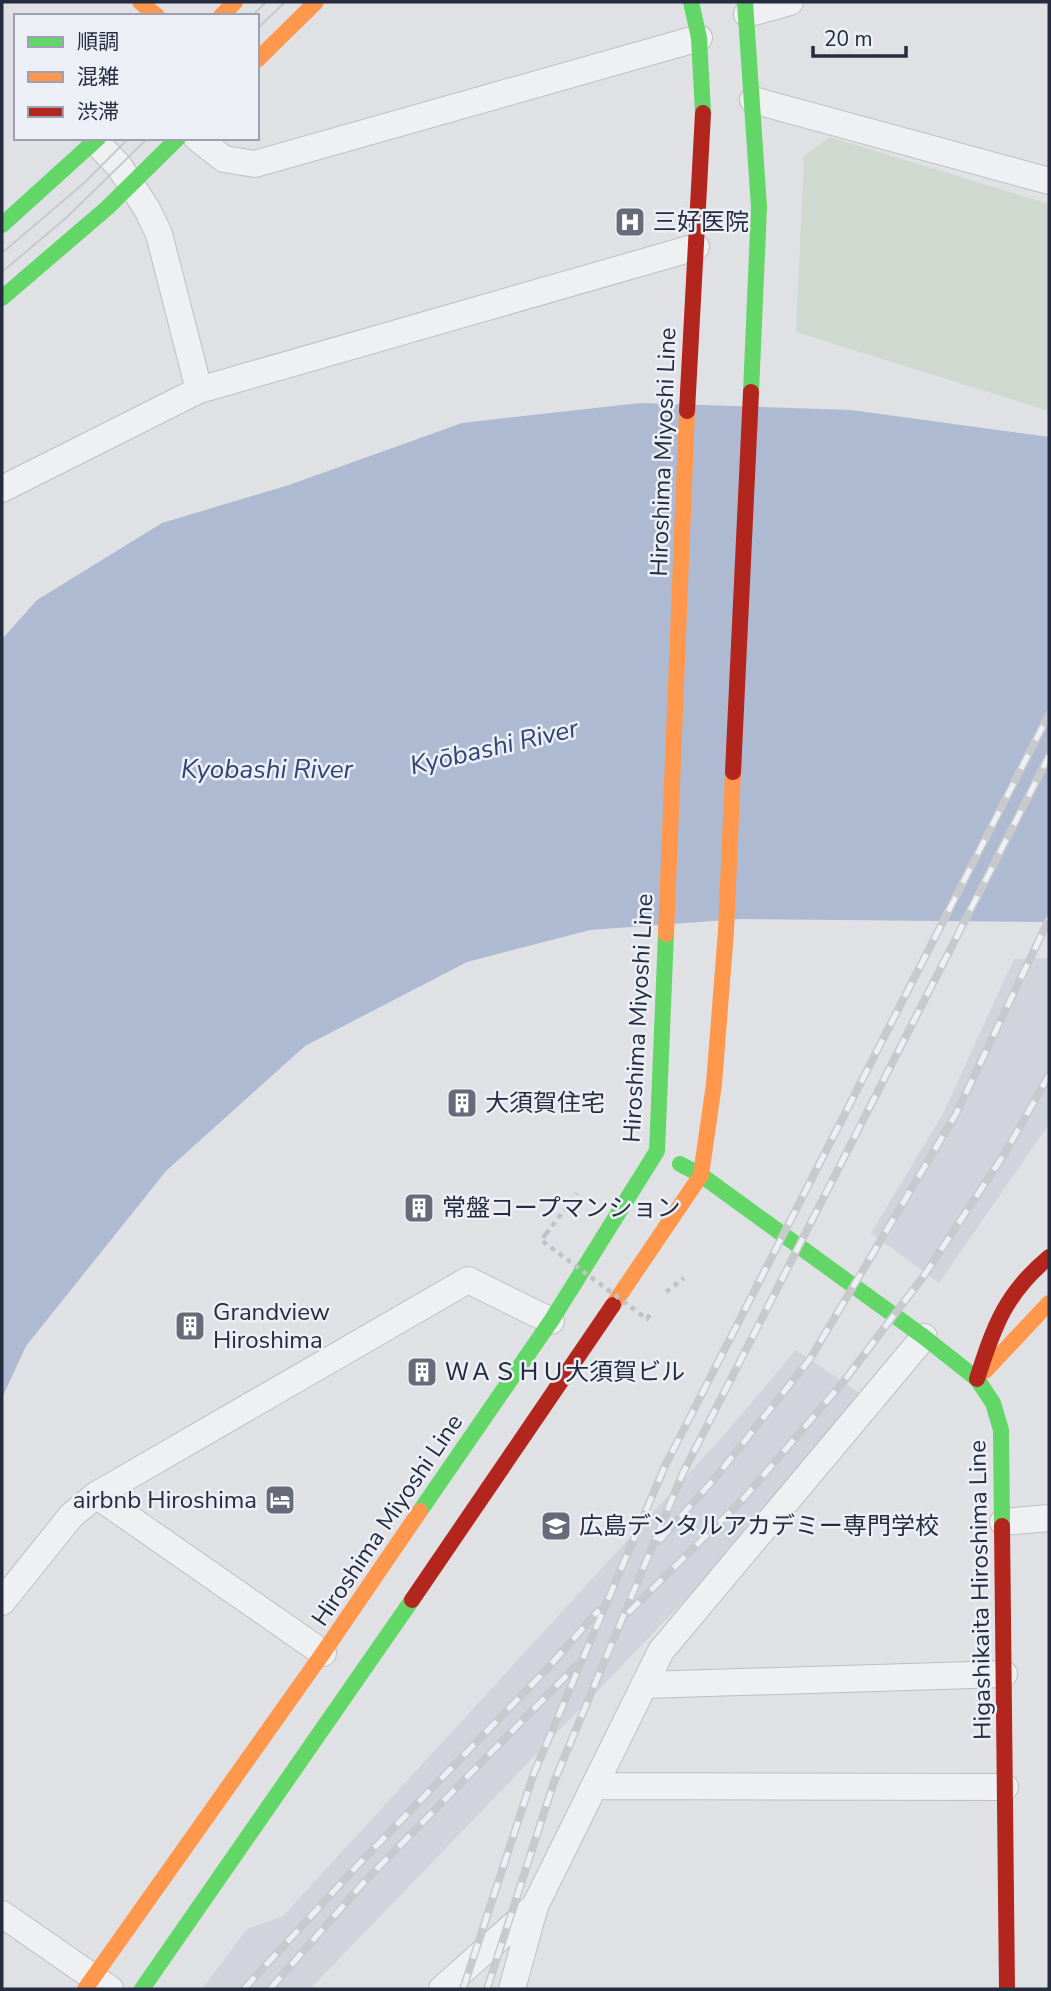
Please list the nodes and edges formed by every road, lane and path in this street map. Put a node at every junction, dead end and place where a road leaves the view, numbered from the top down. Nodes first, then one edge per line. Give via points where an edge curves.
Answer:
1 (140, 2) edge
2 (316, 2) edge
3 (691, 2) edge
4 (790, 2) edge
5 (746, 8) edge
6 (155, 14) edge
7 (699, 38) junction
8 (259, 58) edge
9 (753, 100) junction
10 (99, 140) edge
11 (101, 140) edge
12 (176, 140) edge
13 (200, 140) edge
14 (1049, 181) edge
15 (131, 185) junction
16 (2, 225) edge
17 (696, 247) junction
18 (2, 298) edge
19 (199, 390) junction
20 (2, 489) edge
21 (657, 1151) junction
22 (701, 1175) junction
23 (578, 1194) dead end
24 (1049, 1257) edge
25 (684, 1278) dead end
26 (1049, 1303) edge
27 (551, 1321) junction
28 (924, 1337) junction
29 (977, 1379) junction
30 (96, 1495) junction
31 (1049, 1518) edge
32 (1003, 1522) junction
33 (2, 1602) edge
34 (323, 1653) junction
35 (1004, 1674) junction
36 (644, 1685) junction
37 (595, 1786) junction
38 (1005, 1787) junction
39 (536, 1906) junction
40 (2, 1914) edge
41 (96, 1986) edge
42 (142, 1989) edge
43 (442, 1989) edge
44 (512, 1989) edge
45 (1007, 1989) edge

1 - 6 main road
2 - 8 main road
3 - 7 main road, Hiroshima Miyoshi Line
4 - 5 street
5 - 9 main road
7 - 13 street via 255,164 224,159
7 - 17 main road, Hiroshima Miyoshi Line via 704,104
9 - 14 street
9 - 22 main road via 759,207 726,931 714,1084
10 - 16 main road
11 - 15 street
12 - 15 main road
15 - 18 main road
15 - 19 street via 159,234
17 - 19 street
17 - 21 main road, Hiroshima Miyoshi Line
19 - 20 street
21 - 22 main road, Higashikaita Hiroshima Line
21 - 27 main road, Hiroshima Miyoshi Line
22 - 28 main road, Higashikaita Hiroshima Line
22 - 42 main road
23 - 25 path, bridge via 541,1240 647,1319 666,1292
24 - 29 main road via 1025,1277 996,1324
26 - 29 main road
27 - 30 street via 468,1280
27 - 34 main road, Hiroshima Miyoshi Line
28 - 29 main road, Higashikaita Hiroshima Line
28 - 36 street via 661,1651
29 - 32 main road, Higashikaita Hiroshima Line via 993,1403 1001,1430
30 - 33 street via 71,1516
30 - 34 street
31 - 32 street
32 - 35 main road, Higashikaita Hiroshima Line
34 - 41 main road, Hiroshima Miyoshi Line
35 - 36 street
35 - 38 main road, Higashikaita Hiroshima Line
36 - 37 street
37 - 38 street
37 - 39 street
38 - 45 main road, Higashikaita Hiroshima Line
39 - 43 street
39 - 44 street
40 - 41 street

